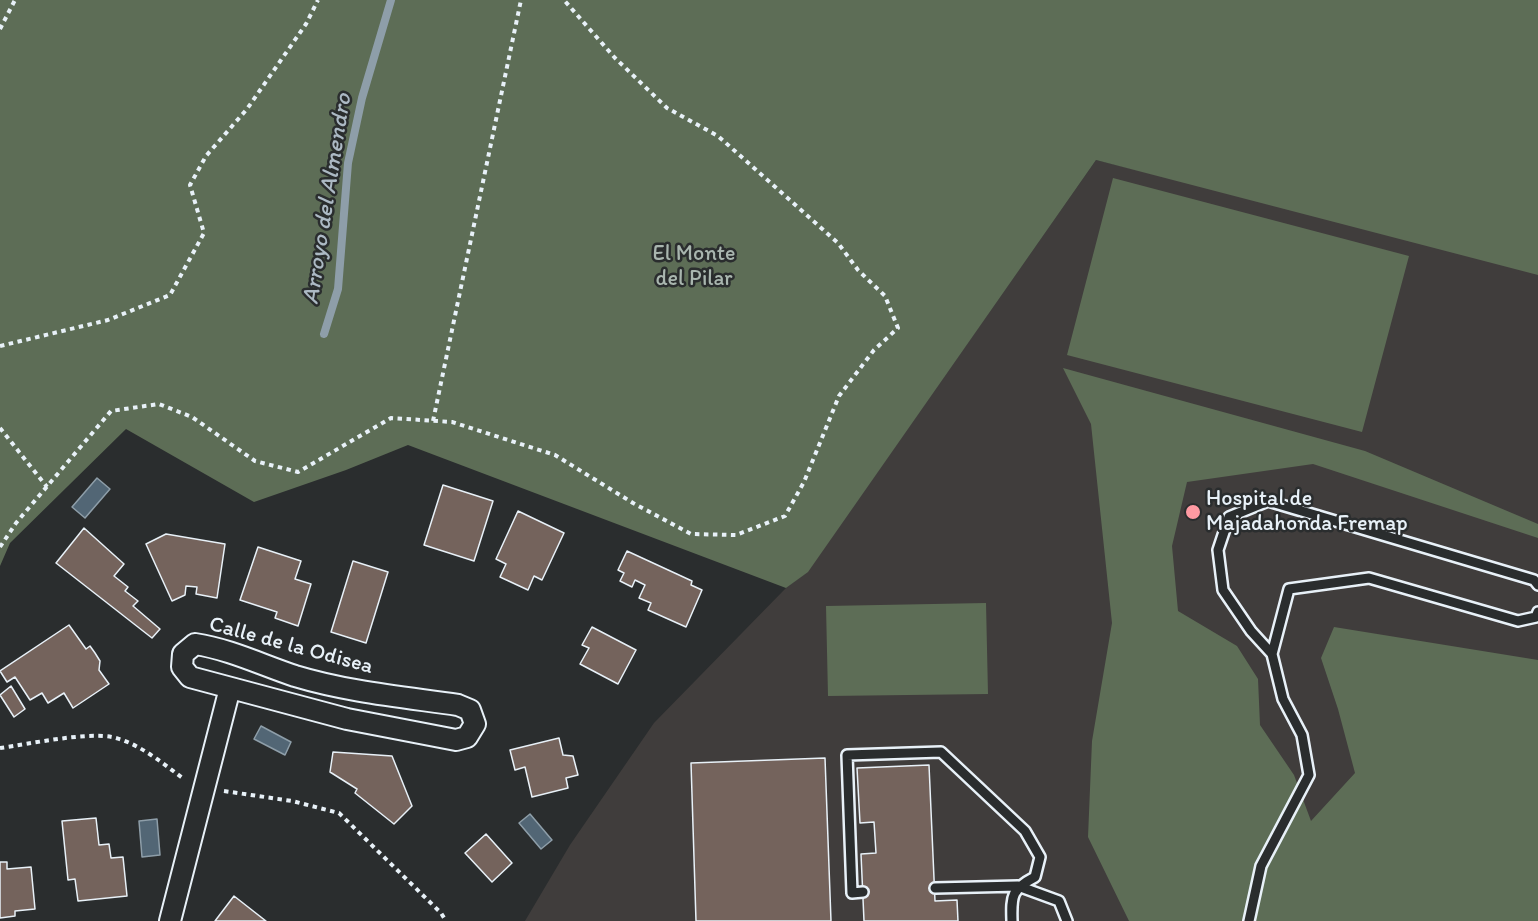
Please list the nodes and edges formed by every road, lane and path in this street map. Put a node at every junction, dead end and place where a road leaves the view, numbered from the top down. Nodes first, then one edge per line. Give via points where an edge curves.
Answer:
1 (15, 0) edge
2 (318, 0) edge
3 (521, 0) edge
4 (564, 0) edge
5 (0, 29) edge
6 (0, 346) edge
7 (433, 421) junction
8 (0, 428) edge
9 (47, 487) junction
10 (0, 547) edge
11 (1538, 585) edge
12 (1538, 612) edge
13 (1272, 654) junction
14 (230, 688) junction
15 (0, 748) edge
16 (192, 785) dead end
17 (219, 791) dead end
18 (1018, 886) junction
19 (934, 888) dead end
20 (863, 892) dead end
21 (170, 921) edge
22 (446, 921) edge
23 (1012, 921) edge
24 (1067, 921) edge
25 (1249, 921) edge

1 - 5 path
2 - 6 path via 306,24 247,109 206,156 189,185 204,233 170,295 108,320
3 - 7 path
4 - 7 path via 615,58 667,108 718,136 838,243 885,296 898,328 874,350 839,396 804,482 785,516 736,535 691,534 555,455 452,422
7 - 9 path via 392,418 298,472 255,461 192,417 159,404 111,411
8 - 9 path
9 - 10 path
11 - 13 lane via 1534,580 1268,501 1230,517 1218,550 1223,590
12 - 13 lane via 1536,617 1518,621 1370,578 1289,589
13 - 25 lane via 1282,699 1302,735 1309,775 1261,866
14 - 14 street, Calle de la Odisea via 347,719 456,740 467,737 475,724 470,710 458,705 356,691 296,676 210,646 195,644 183,654 182,667 190,677
14 - 21 street
15 - 16 path via 112,737 147,751
17 - 22 path via 292,801 339,813
18 - 19 lane
18 - 20 lane via 1035,877 1040,857 1026,831 941,752 847,755 852,893
18 - 23 lane via 1011,900
18 - 24 lane via 1059,902

